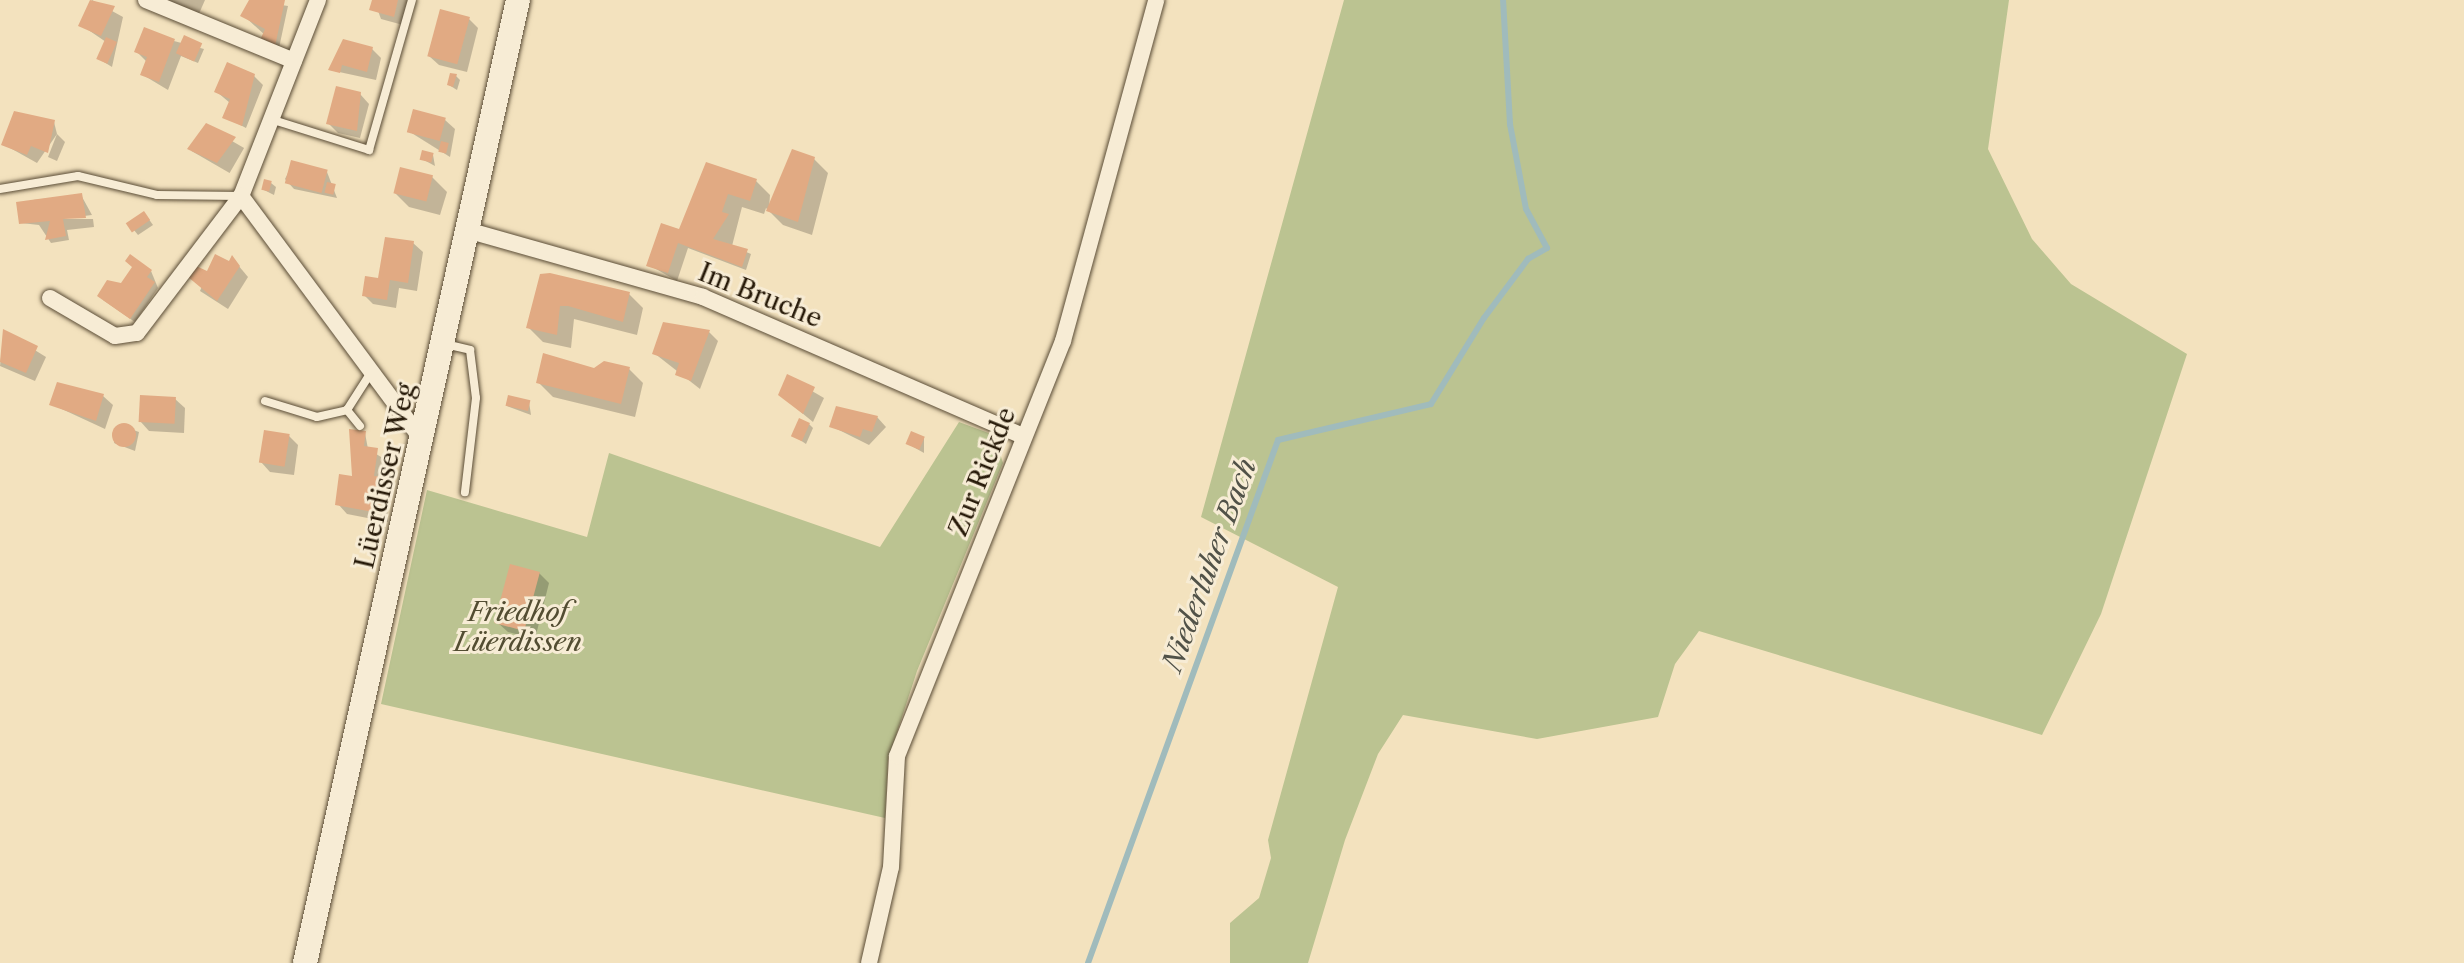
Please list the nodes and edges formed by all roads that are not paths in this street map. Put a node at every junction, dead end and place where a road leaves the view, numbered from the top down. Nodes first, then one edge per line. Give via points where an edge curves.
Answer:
1 (146, 0) edge
2 (318, 0) edge
3 (412, 0) edge
4 (518, 0) edge
5 (1156, 0) edge
6 (294, 61) junction
7 (270, 119) junction
8 (0, 189) edge
9 (241, 196) junction
10 (470, 231) junction
11 (50, 298) dead end
12 (444, 344) junction
13 (370, 374) junction
14 (265, 401) dead end
15 (347, 410) junction
16 (360, 426) dead end
17 (1022, 436) junction
18 (422, 440) junction
19 (465, 492) dead end
20 (305, 963) edge
21 (869, 963) edge

1 - 6 street
2 - 6 street
3 - 7 lane via 369,150
4 - 10 main road, Lüerdisser Weg
5 - 17 street, Zur Rickde via 1063,341
6 - 7 street
7 - 9 street
8 - 9 lane via 78,176 157,195
9 - 11 street via 137,333 115,336
9 - 13 street
10 - 12 main road, Lüerdisser Weg
10 - 17 street, Im Bruche via 703,297
12 - 18 main road, Lüerdisser Weg
12 - 19 lane via 470,350 476,398
13 - 15 lane
13 - 18 street
14 - 15 lane via 317,417
15 - 16 lane
17 - 21 street, Zur Rickde via 897,756 891,867
18 - 20 main road, Lüerdisser Weg

